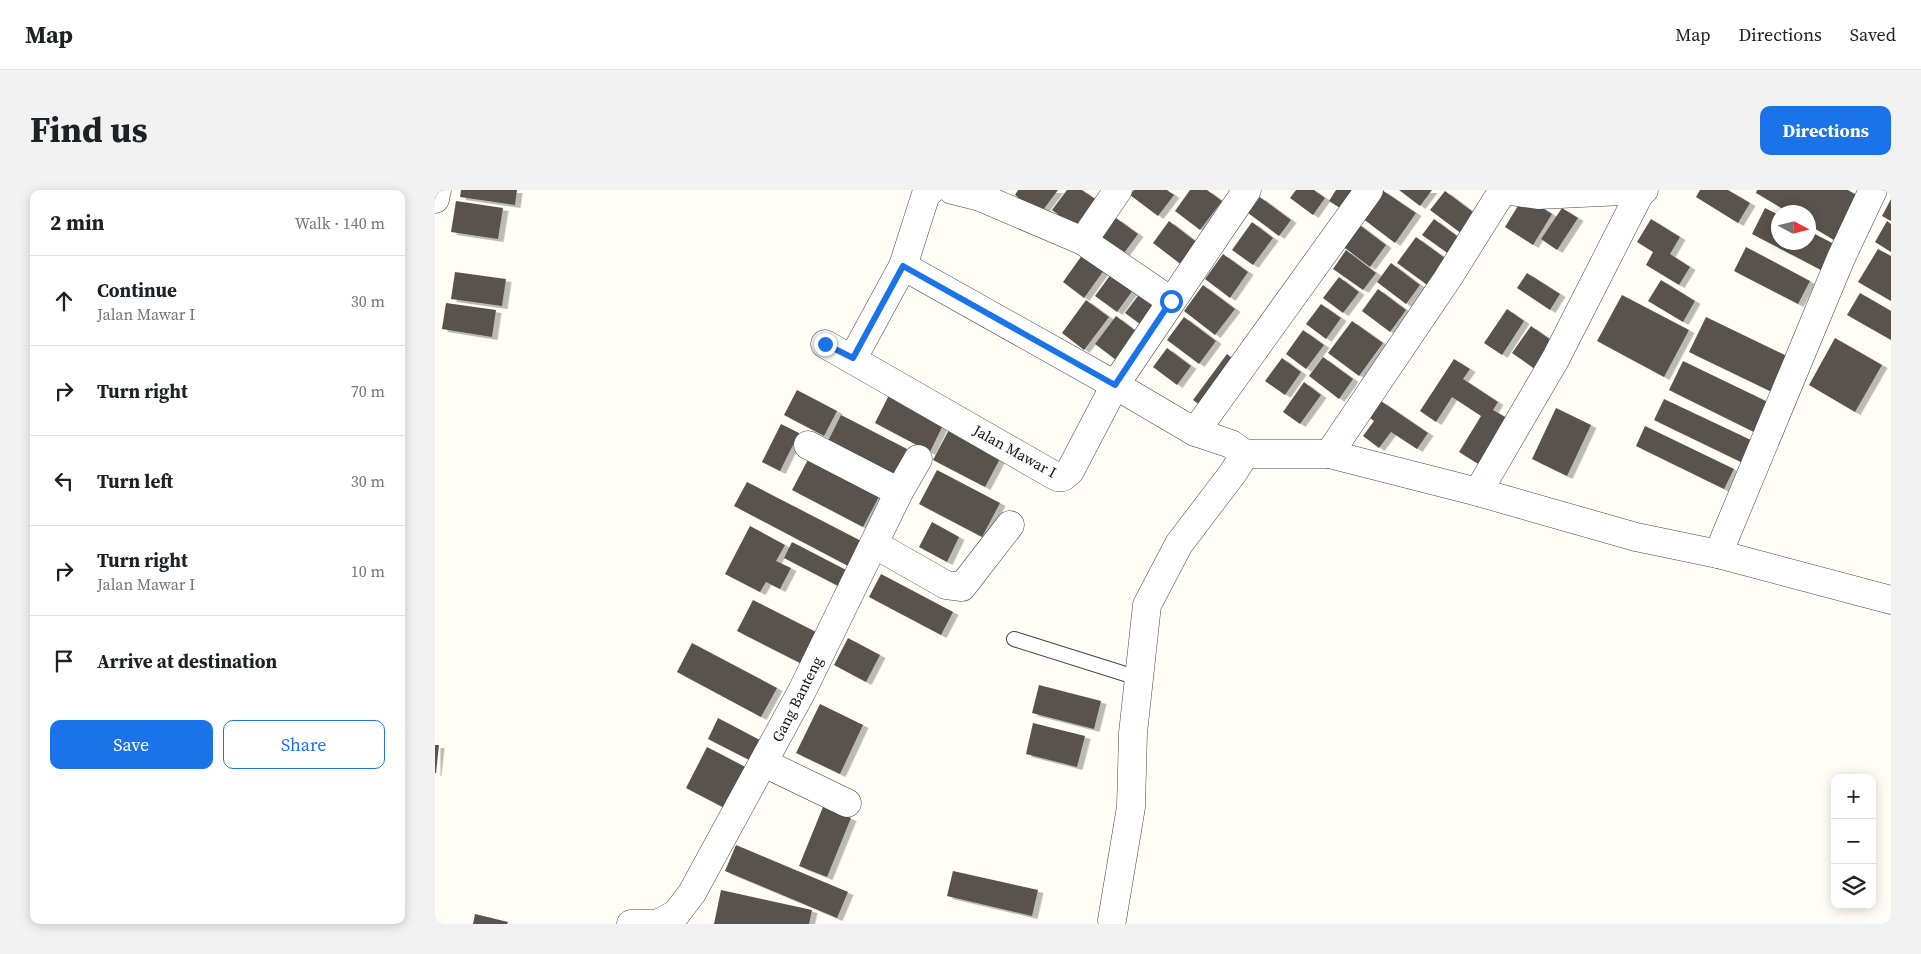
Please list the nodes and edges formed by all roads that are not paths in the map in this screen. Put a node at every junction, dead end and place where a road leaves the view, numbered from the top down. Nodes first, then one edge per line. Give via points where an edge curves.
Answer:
1 (437, 190) edge
2 (931, 190) edge
3 (952, 190) edge
4 (1118, 190) edge
5 (1247, 190) edge
6 (1369, 190) edge
7 (1503, 190) edge
8 (1643, 190) edge
9 (1873, 190) edge
10 (982, 194) edge
11 (435, 199) edge
12 (1083, 241) junction
13 (903, 266) junction
14 (1171, 301) junction
15 (825, 344) dead end
16 (853, 358) junction
17 (1115, 385) junction
18 (1195, 432) junction
19 (808, 445) dead end
20 (1245, 454) junction
21 (1329, 454) junction
22 (918, 459) dead end
23 (899, 492) junction
24 (1478, 492) junction
25 (1010, 525) dead end
26 (874, 544) junction
27 (1718, 554) junction
28 (1891, 600) edge
29 (1014, 639) dead end
30 (1138, 678) junction
31 (764, 763) junction
32 (847, 803) dead end
33 (1112, 920) dead end
34 (631, 924) edge
35 (657, 924) edge

1 - 11 street
2 - 13 street via 926,194
3 - 10 street
4 - 12 street
5 - 14 street, Jalan Mawar I
6 - 18 street
7 - 8 street via 1538,195
7 - 21 street via 1448,278
8 - 24 street via 1556,358
9 - 27 street via 1841,258
10 - 12 street
12 - 14 street
13 - 16 street
13 - 17 street
14 - 17 street, Jalan Mawar I
15 - 16 street, Jalan Mawar I
16 - 17 street, Jalan Mawar I via 1063,477 1070,471
17 - 18 street
18 - 20 street via 1231,444
19 - 23 street
20 - 21 street
20 - 30 street via 1179,544 1147,605
21 - 24 street
22 - 23 street, Gang Banteng
23 - 26 street, Gang Banteng
24 - 27 street via 1635,537
25 - 26 street via 962,587 946,585
26 - 31 street, Gang Banteng
27 - 28 street
29 - 30 lane
30 - 33 street via 1131,807
31 - 32 street
31 - 35 street, Gang Banteng via 692,893 676,914
34 - 35 street, Gang Banteng

